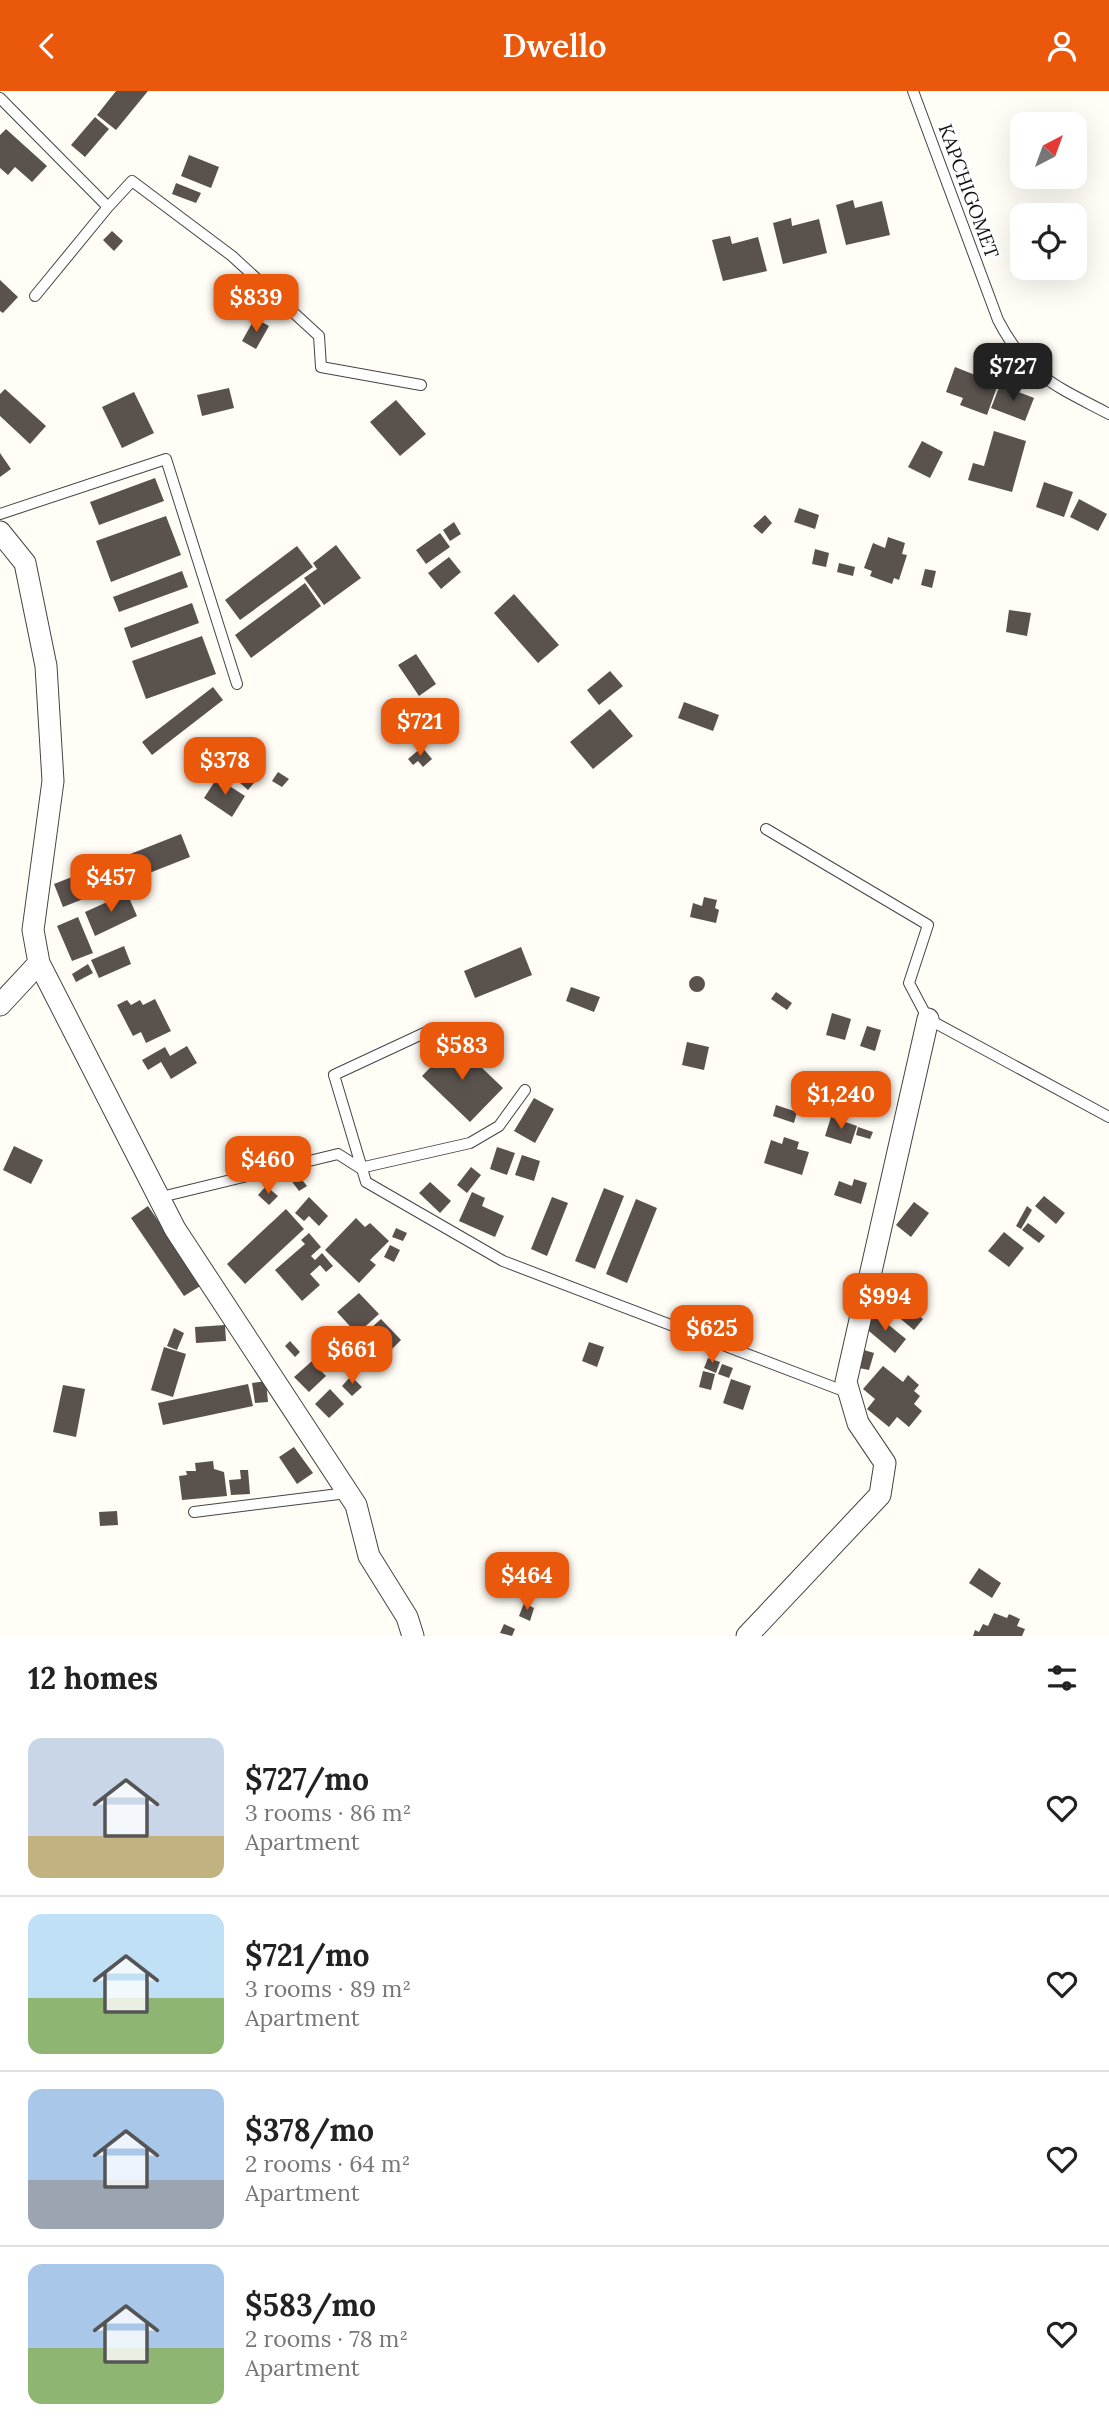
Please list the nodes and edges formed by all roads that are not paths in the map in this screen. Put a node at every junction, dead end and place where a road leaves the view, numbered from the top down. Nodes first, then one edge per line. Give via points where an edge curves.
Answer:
1 (913, 91) edge
2 (0, 97) edge
3 (108, 207) junction
4 (35, 296) dead end
5 (421, 385) dead end
6 (1109, 414) edge
7 (0, 514) edge
8 (0, 532) edge
9 (237, 684) dead end
10 (766, 829) dead end
11 (39, 963) junction
12 (0, 1005) edge
13 (928, 1019) junction
14 (435, 1028) dead end
15 (525, 1090) dead end
16 (1109, 1117) edge
17 (360, 1168) junction
18 (157, 1198) junction
19 (849, 1393) junction
20 (348, 1493) junction
21 (194, 1513) dead end
22 (413, 1636) edge
23 (747, 1636) edge

1 - 6 lane, KAPCHIGOMET via 1009,341 1036,372
2 - 3 lane
3 - 4 lane
3 - 5 lane via 132,181 232,255 319,336 321,367
7 - 9 lane via 166,459
8 - 11 street via 25,563 46,666 52,781 33,930
10 - 13 lane via 928,925 909,983
11 - 12 street
11 - 18 street
13 - 16 lane
13 - 19 street via 846,1382
14 - 17 lane via 334,1075
15 - 17 lane via 499,1126 470,1143
17 - 18 lane via 338,1154
17 - 19 lane via 366,1182 503,1261
18 - 20 street
19 - 23 street via 858,1423 885,1463 880,1495
20 - 21 lane
20 - 22 street via 356,1505 369,1556 407,1617

